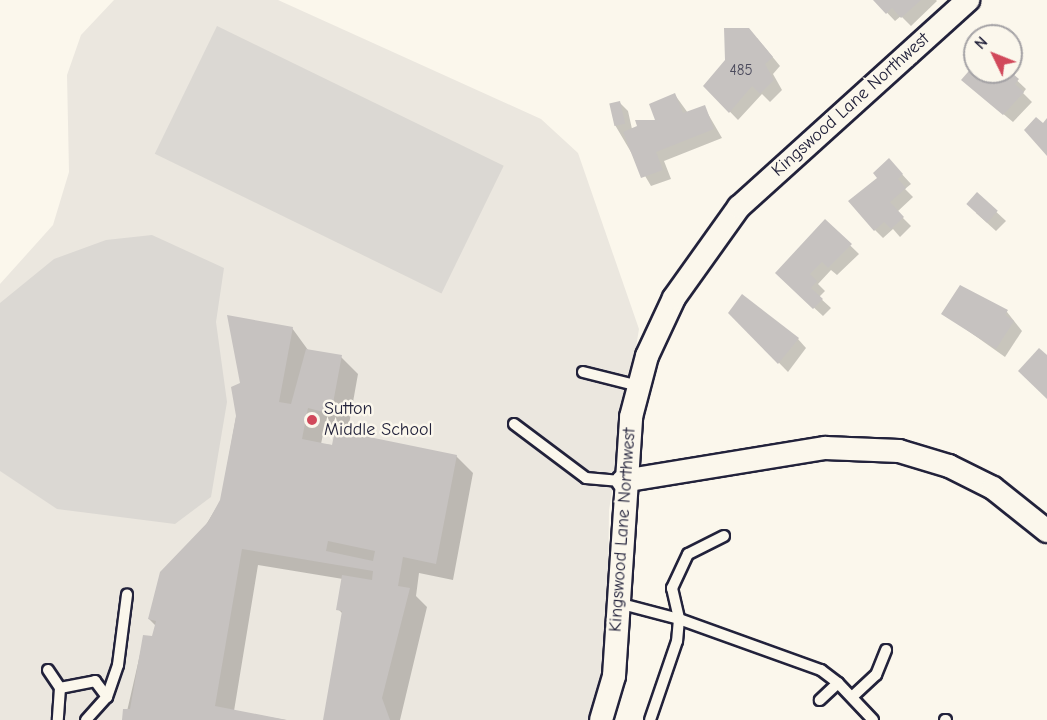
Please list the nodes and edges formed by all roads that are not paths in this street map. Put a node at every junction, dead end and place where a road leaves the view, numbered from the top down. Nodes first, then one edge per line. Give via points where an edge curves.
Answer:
1 (968, 0) edge
2 (584, 372) dead end
3 (639, 386) junction
4 (514, 424) dead end
5 (623, 481) junction
6 (1047, 531) edge
7 (724, 536) dead end
8 (127, 595) dead end
9 (618, 603) junction
10 (679, 619) junction
11 (886, 650) dead end
12 (48, 670) dead end
13 (838, 683) junction
14 (60, 688) junction
15 (107, 697) junction
16 (852, 697) junction
17 (820, 700) dead end
18 (58, 720) edge
19 (87, 720) edge
20 (601, 720) edge
21 (650, 720) edge
22 (873, 720) edge

1 - 3 street, Kingswood Lane Northwest via 739,207 674,298
2 - 3 lane
3 - 5 street, Kingswood Lane Northwest
4 - 5 lane via 585,478
5 - 6 street via 825,448 899,451 949,466 993,488
5 - 9 street, Kingswood Lane Northwest
7 - 10 lane via 688,554 672,588
8 - 15 lane via 118,665
9 - 10 lane
9 - 20 street, Kingswood Lane Northwest via 614,676
10 - 13 lane via 821,670
10 - 21 lane via 677,641
11 - 16 lane via 876,675
12 - 14 lane
13 - 16 lane
13 - 17 lane
14 - 15 lane via 96,681
14 - 18 lane
15 - 19 lane
16 - 22 lane

